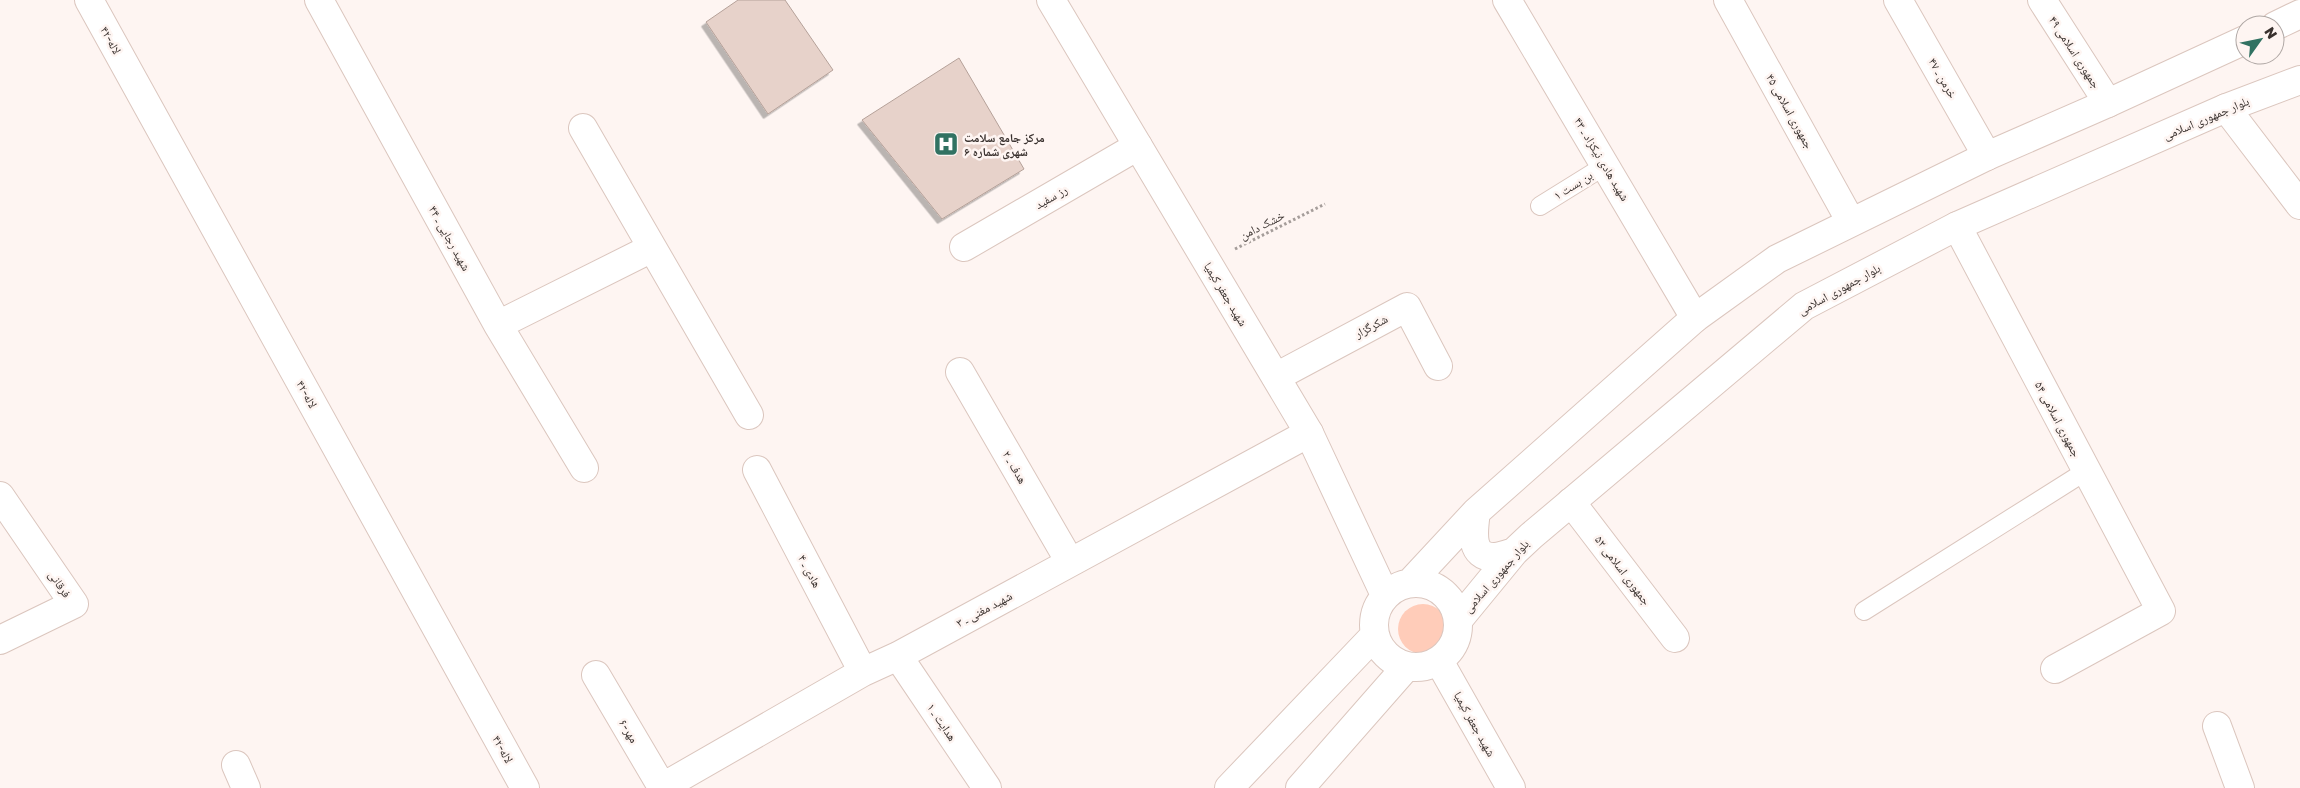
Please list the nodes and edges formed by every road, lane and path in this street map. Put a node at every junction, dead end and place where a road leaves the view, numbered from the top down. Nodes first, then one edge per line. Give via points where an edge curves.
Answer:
1 (90, 0) edge
2 (319, 0) edge
3 (1051, 0) edge
4 (1507, 0) edge
5 (1728, 0) edge
6 (1898, 0) edge
7 (2042, 0) edge
8 (2300, 14) edge
9 (2285, 21) edge
10 (2235, 45) edge
11 (2300, 80) edge
12 (2108, 104) junction
13 (2226, 108) junction
14 (583, 128) dead end
15 (1138, 146) junction
16 (1987, 156) junction
17 (1606, 164) junction
18 (1325, 204) dead end
19 (2300, 205) edge
20 (1540, 206) dead end
21 (1851, 222) junction
22 (1957, 226) junction
23 (652, 248) junction
24 (964, 248) dead end
25 (1208, 263) junction
26 (1695, 318) junction
27 (498, 325) junction
28 (1438, 366) dead end
29 (960, 372) dead end
30 (1276, 377) junction
31 (749, 414) dead end
32 (1309, 432) junction
33 (584, 468) dead end
34 (757, 470) dead end
35 (2086, 471) junction
36 (0, 496) edge
37 (1571, 502) junction
38 (1476, 512) junction
39 (1514, 552) junction
40 (1070, 562) junction
41 (1410, 582) junction
42 (1385, 596) junction
43 (1864, 610) dead end
44 (1458, 619) junction
45 (1375, 635) junction
46 (1675, 638) dead end
47 (0, 640) edge
48 (898, 656) junction
49 (1440, 661) junction
50 (1408, 666) junction
51 (2055, 669) dead end
52 (863, 672) junction
53 (596, 675) dead end
54 (2217, 726) dead end
55 (525, 788) edge
56 (662, 788) edge
57 (987, 788) edge
58 (1229, 788) edge
59 (1300, 788) edge
60 (1511, 788) edge
61 (2240, 788) edge

1 - 55 street, لاله-۴۲
2 - 27 street, شهید رجایی ـ ۴۴
3 - 15 street, شهید جعفر کیمیا
4 - 17 street, شهید هادی نیکزاد ـ ۴۳
5 - 21 street, جمهوری اسلامی ۴۵
6 - 16 street, خرمن ـ ۴۷
7 - 12 street, جمهوری اسلامی ۴۹
8 - 9 street
10 - 12 street
11 - 13 street, بلوار جمهوری اسلامی
12 - 16 street
13 - 19 street
13 - 22 street, بلوار جمهوری اسلامی
14 - 23 street
15 - 24 street, رز سفید
15 - 25 street, شهید جعفر کیمیا
16 - 21 street
17 - 20 lane, بن بست ۱
17 - 26 street, شهید هادی نیکزاد ـ ۴۳
18 - 25 path, خشک دامن
21 - 26 street via 1776,258
22 - 35 street, جمهوری اسلامی ۵۴
22 - 37 street, بلوار جمهوری اسلامی via 1804,306
23 - 27 street
23 - 31 street
25 - 30 street, شهید جعفر کیمیا
26 - 38 street
27 - 33 street, شهید رجایی ـ ۴۴
28 - 30 street, شکرگزار via 1406,306
29 - 40 street, هدف ـ ۲
30 - 32 street, شهید جعفر کیمیا
32 - 40 street, شهید مغنی ـ ۳
32 - 42 street, شهید جعفر کیمیا
34 - 52 street, هادی ـ ۴
35 - 43 lane
35 - 51 street, جمهوری اسلامی ۵۴ via 2161,611
36 - 47 street, فرقانی via 74,604
37 - 39 street, بلوار جمهوری اسلامی
37 - 46 street, جمهوری اسلامی ۵۲
38 - 39 street via 1475,546 1483,554 1494,557
38 - 41 street
39 - 44 street, بلوار جمهوری اسلامی
40 - 48 street, شهید مغنی ـ ۳
41 - 42 street via 1397,586
41 - 44 street via 1427,583 1442,590 1453,603
42 - 45 street via 1377,607
44 - 49 street via 1456,643
45 - 50 street via 1387,656
45 - 58 street
48 - 52 street, شهید مغنی ـ ۳
48 - 57 street, هدایت ـ ۱
49 - 50 street via 1428,666
49 - 60 street, شهید جعفر کیمیا
50 - 59 street
52 - 56 street, شهید مغنی ـ ۳
53 - 56 street, مهر-۶
54 - 61 street

